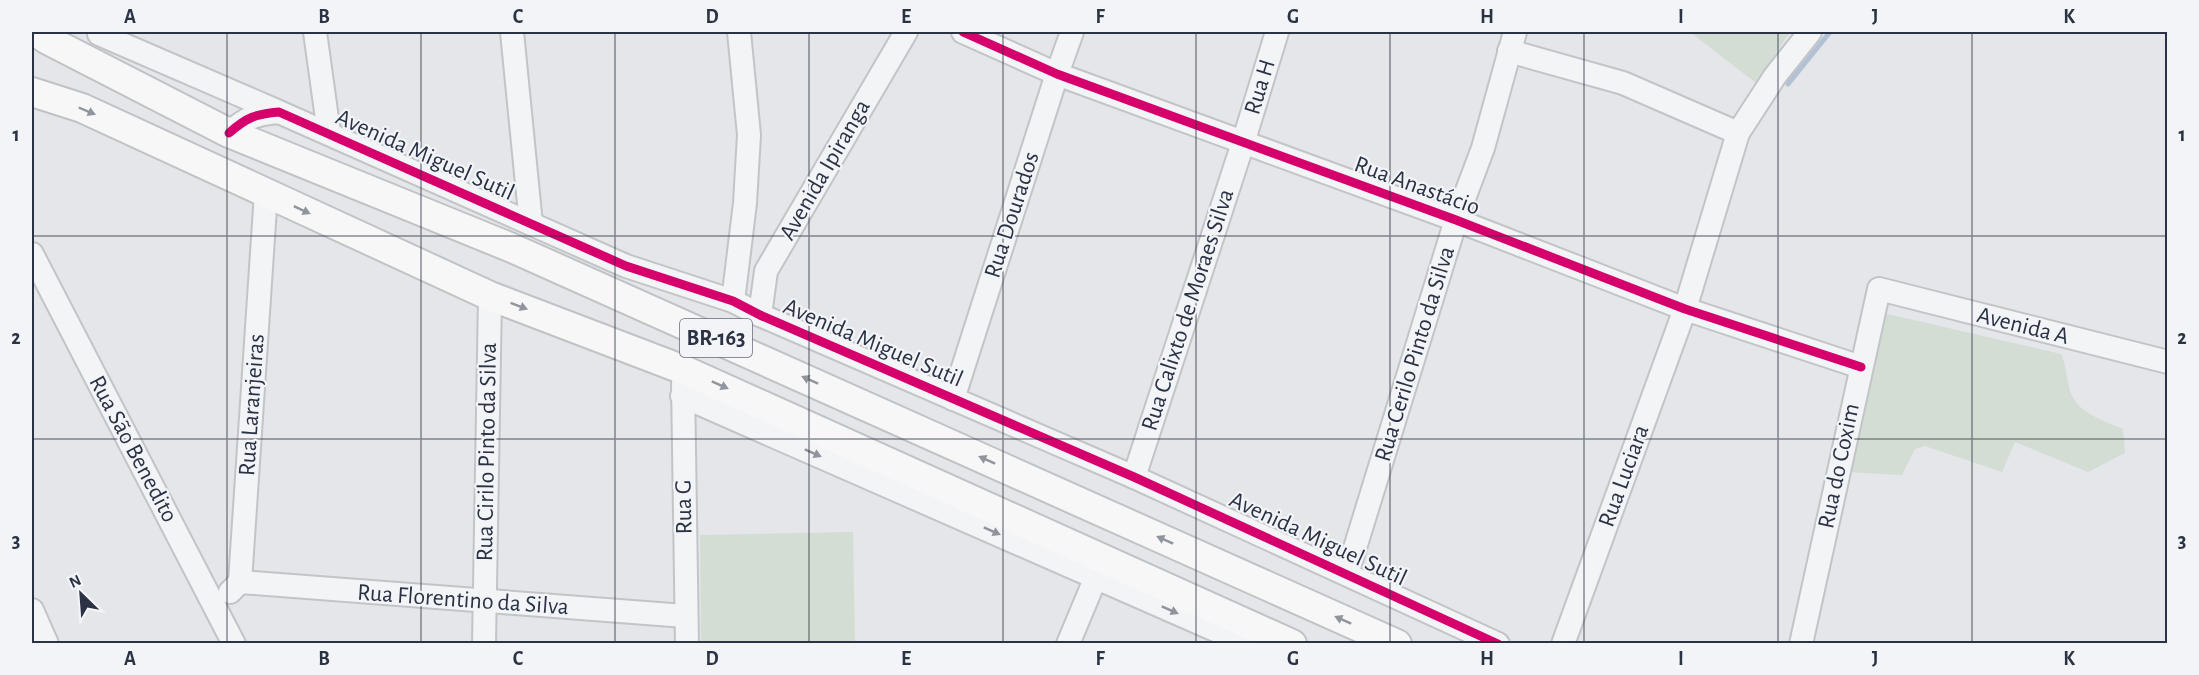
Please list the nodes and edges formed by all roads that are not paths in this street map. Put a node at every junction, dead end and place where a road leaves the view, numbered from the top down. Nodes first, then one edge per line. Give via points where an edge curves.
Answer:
1 (36, 32) edge
2 (315, 32) edge
3 (512, 32) edge
4 (739, 32) edge
5 (906, 32) edge
6 (963, 32) edge
7 (1072, 32) edge
8 (1277, 32) edge
9 (1810, 32) edge
10 (99, 34) dead end
11 (1512, 41) edge
12 (1057, 74) junction
13 (32, 92) edge
14 (279, 112) junction
15 (229, 132) junction
16 (329, 133) junction
17 (1738, 133) junction
18 (1243, 143) junction
19 (266, 193) junction
20 (1456, 220) junction
21 (531, 224) junction
22 (32, 254) edge
23 (1879, 289) joint
24 (490, 296) junction
25 (733, 302) junction
26 (1684, 309) junction
27 (760, 315) junction
28 (2168, 362) edge
29 (1861, 368) junction
30 (683, 383) junction
31 (953, 399) junction
32 (1134, 477) junction
33 (1347, 574) junction
34 (1096, 577) junction
35 (240, 582) junction
36 (484, 602) junction
37 (216, 607) junction
38 (32, 610) edge
39 (686, 616) junction
40 (47, 644) edge
41 (234, 644) edge
42 (484, 644) edge
43 (687, 644) edge
44 (1068, 644) edge
45 (1247, 644) edge
46 (1292, 644) edge
47 (1397, 644) edge
48 (1498, 644) edge
49 (1563, 644) edge
50 (1801, 644) edge

1 - 15 main road, Avenida Miguel Sutil / BR-163
2 - 16 street
3 - 21 street
4 - 25 street via 748,135 745,203
5 - 27 street, Avenida Ipiranga via 766,271
6 - 12 street, Rua Anastácio
7 - 12 street, Rua Dourados
8 - 18 street, Rua H
9 - 17 street, Rua Luciara
10 - 14 street, Avenida Miguel Sutil
11 - 17 street via 1623,82
11 - 20 street, Rua Cerilo Pinto da Silva via 1483,148
12 - 18 street, Rua Anastácio
12 - 31 street, Rua Dourados
13 -> 19 main road, BR-163 via 82,108
14 - 15 street via 256,114
14 - 16 street, Avenida Miguel Sutil
47 -> 15 main road, Avenida Miguel Sutil / BR-163 via 512,248
16 - 21 street, Avenida Miguel Sutil
17 - 26 street, Rua Luciara
18 - 20 street, Rua Anastácio
18 - 32 street, Rua Calixto de Moraes Silva
19 -> 24 main road, BR-163
19 - 35 street, Rua Laranjeiras
20 - 26 street, Rua Anastácio
20 - 33 street, Rua Cerilo Pinto da Silva
21 - 25 street, Avenida Miguel Sutil via 626,266
22 - 37 street, Rua São Benedito
23 - 28 street, Avenida A
23 - 29 street, Rua do Coxim
24 -> 30 main road, BR-163
24 - 36 street, Rua Cirilo Pinto da Silva
25 - 27 street, Avenida Miguel Sutil
26 - 29 street, Rua Anastácio
26 - 49 street, Rua Luciara
27 - 31 street, Avenida Miguel Sutil
29 - 50 street, Rua do Coxim
30 -> 34 street
30 - 39 street, Rua G
30 -> 46 main road, BR-163
31 - 32 street, Avenida Miguel Sutil
32 - 33 street, Avenida Miguel Sutil
33 - 48 street, Avenida Miguel Sutil
34 - 44 street
34 -> 45 street
35 - 36 street, Rua Florentino da Silva
35 - 37 street
36 - 39 street, Rua Florentino da Silva
36 - 42 street, Rua Cirilo Pinto da Silva
37 - 41 street, Rua São Benedito
38 - 40 street
39 - 43 street, Rua G

